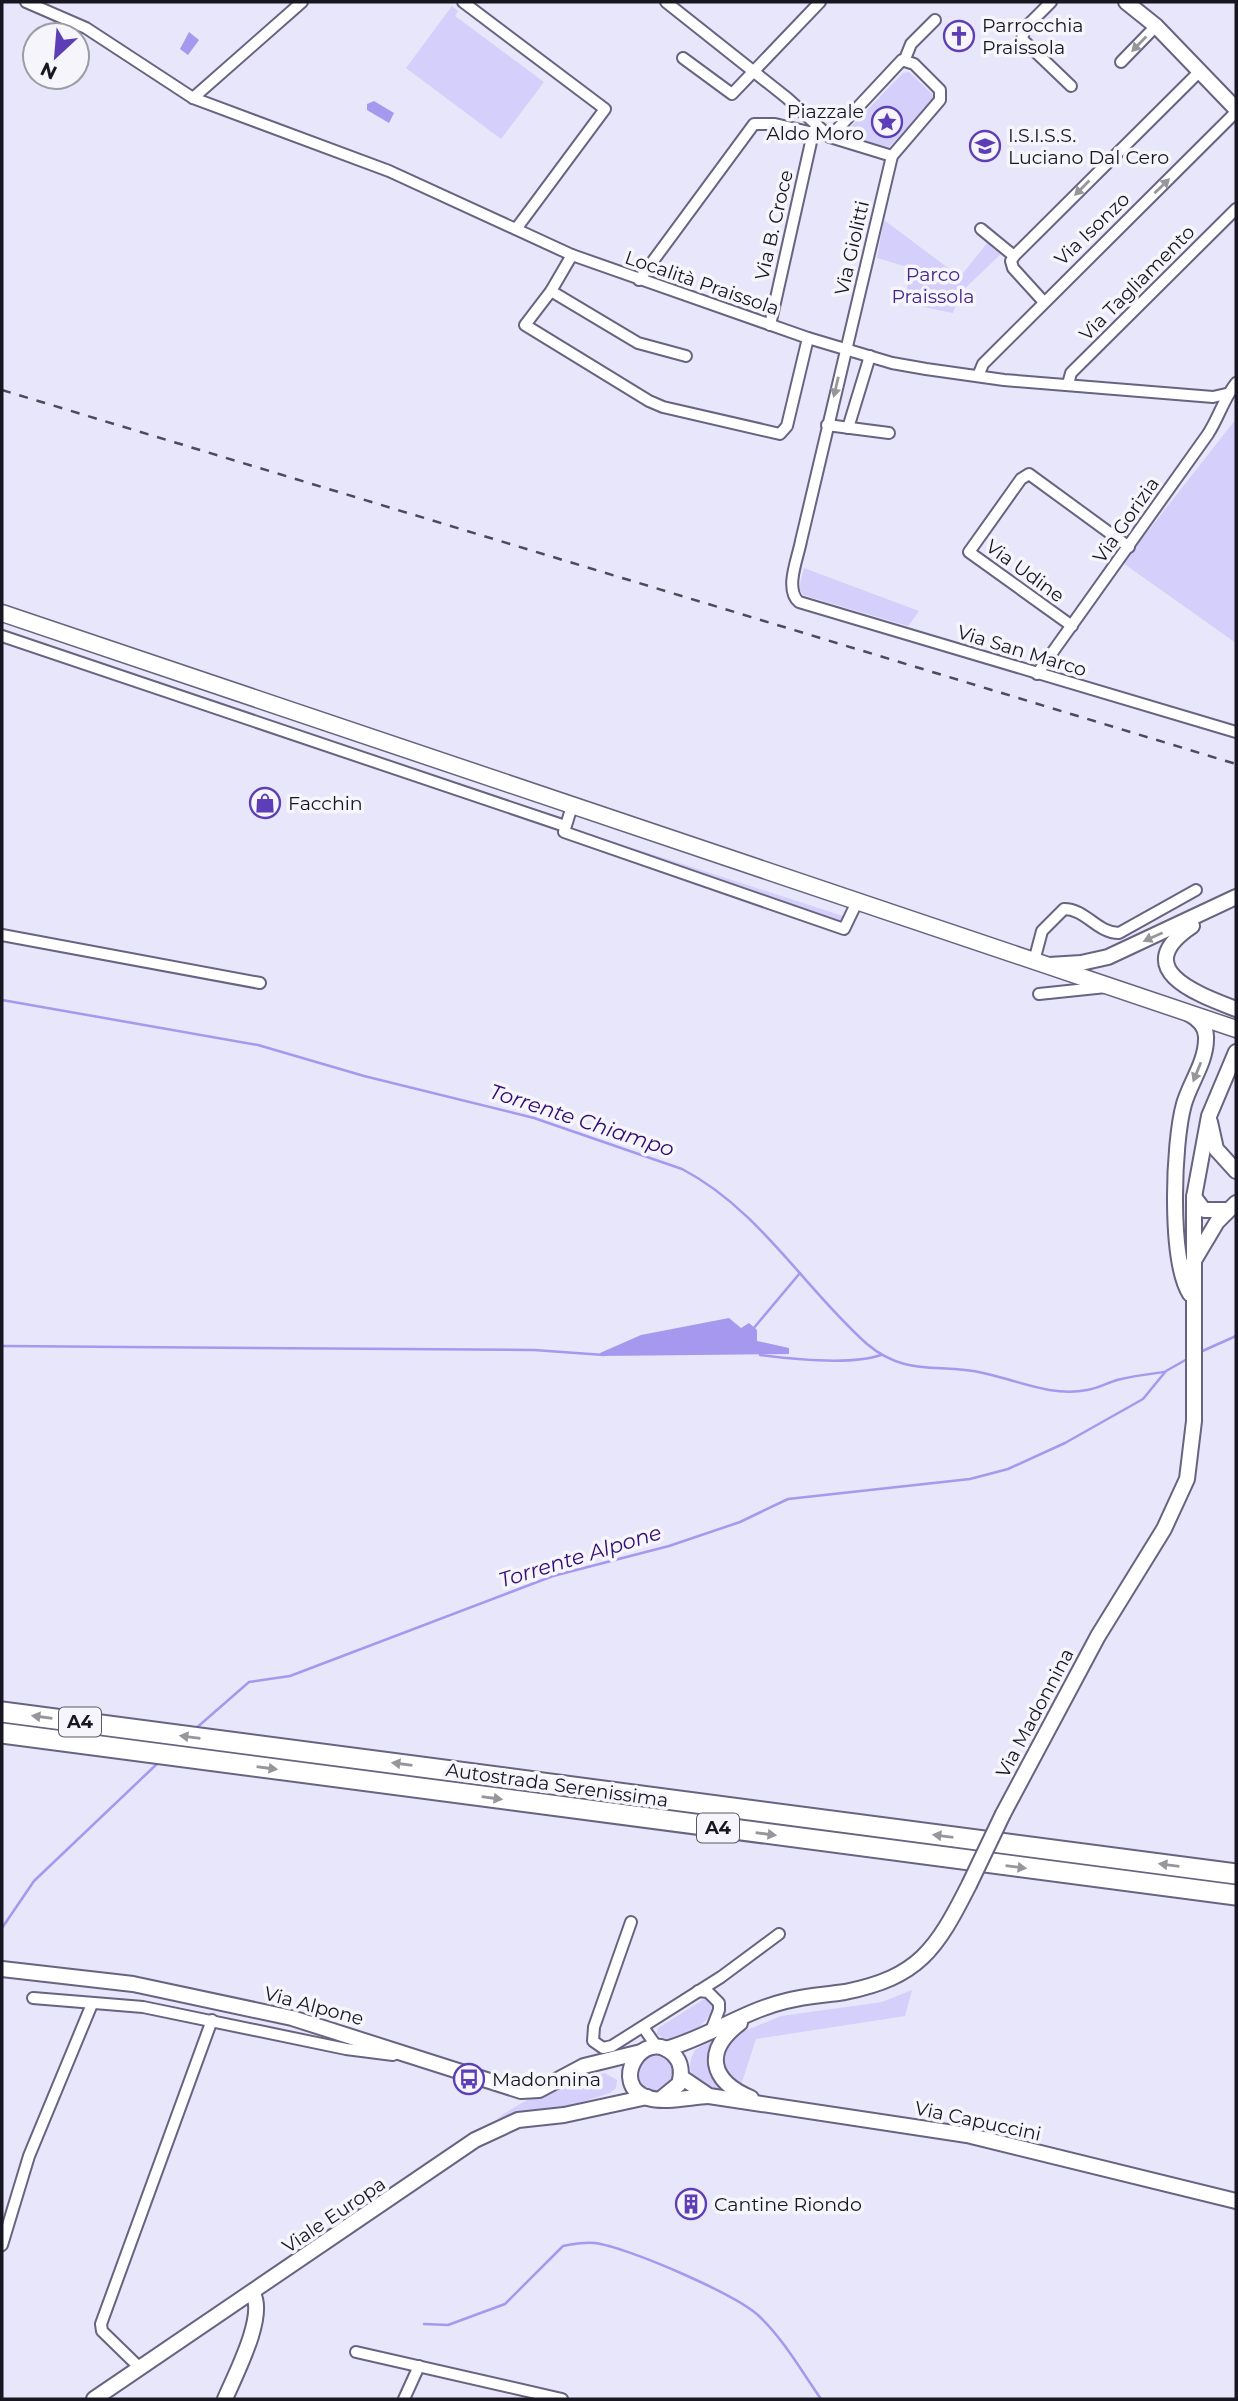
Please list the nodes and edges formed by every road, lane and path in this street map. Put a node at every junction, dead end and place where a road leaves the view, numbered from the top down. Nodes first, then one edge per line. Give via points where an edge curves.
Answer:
1 (26, 2) edge
2 (302, 2) edge
3 (463, 2) edge
4 (667, 2) edge
5 (820, 2) edge
6 (1051, 2) edge
7 (1126, 2) edge
8 (935, 20) dead end
9 (1156, 26) junction
10 (683, 58) dead end
11 (905, 59) junction
12 (1121, 62) dead end
13 (752, 71) junction
14 (1200, 71) junction
15 (1071, 86) dead end
16 (193, 98) junction
17 (1236, 110) edge
18 (815, 129) junction
19 (830, 137) junction
20 (892, 156) junction
21 (1236, 209) edge
22 (516, 229) junction
23 (981, 229) dead end
24 (572, 255) junction
25 (1014, 257) junction
26 (639, 280) junction
27 (551, 291) junction
28 (1043, 301) junction
29 (770, 325) junction
30 (808, 338) junction
31 (846, 348) junction
32 (686, 356) dead end
33 (870, 356) junction
34 (978, 376) junction
35 (1236, 383) edge
36 (1068, 384) junction
37 (1226, 394) junction
38 (827, 425) junction
39 (848, 428) junction
40 (890, 433) dead end
41 (1129, 547) junction
42 (799, 602) joint
43 (2, 613) edge
44 (1072, 626) junction
45 (2, 636) edge
46 (1037, 674) junction
47 (1235, 729) edge
48 (572, 806) junction
49 (565, 826) junction
50 (1196, 890) dead end
51 (1236, 897) edge
52 (857, 902) junction
53 (1236, 905) edge
54 (2, 935) edge
55 (1040, 963) junction
56 (260, 983) dead end
57 (1109, 986) junction
58 (1039, 994) dead end
59 (1236, 1009) edge
60 (1188, 1013) junction
61 (1236, 1029) edge
62 (1236, 1052) edge
63 (1209, 1116) junction
64 (1236, 1171) edge
65 (1194, 1197) junction
66 (1232, 1206) edge
67 (1192, 1266) junction
68 (1192, 1297) junction
69 (2, 1712) edge
70 (2, 1733) edge
71 (1236, 1874) edge
72 (1236, 1895) edge
73 (631, 1922) dead end
74 (779, 1934) dead end
75 (2, 1969) edge
76 (698, 1991) junction
77 (33, 1997) dead end
78 (92, 2004) junction
79 (752, 2014) junction
80 (212, 2020) junction
81 (643, 2026) junction
82 (703, 2037) junction
83 (661, 2048) junction
84 (405, 2052) junction
85 (640, 2052) junction
86 (604, 2063) junction
87 (681, 2073) junction
88 (630, 2076) junction
89 (709, 2096) junction
90 (647, 2097) junction
91 (662, 2098) junction
92 (613, 2103) junction
93 (770, 2106) junction
94 (1236, 2201) edge
95 (2, 2245) edge
96 (253, 2294) junction
97 (356, 2351) dead end
98 (419, 2366) junction
99 (140, 2368) junction
100 (93, 2399) edge
101 (225, 2399) edge
102 (404, 2399) edge
103 (562, 2399) edge

1 - 16 street, Località Praissola via 86,28
2 - 16 street
3 - 22 street via 605,109
4 - 13 street
5 - 13 street
6 - 15 street via 1025,27 1022,39
7 - 9 main road
8 - 11 street via 911,44
9 -> 12 street
9 - 14 main road
10 - 13 street via 732,94
11 - 19 street
11 - 20 street via 941,95
13 - 18 street
14 - 17 main road
14 -> 25 street
16 - 22 street, Località Praissola via 389,171
28 -> 17 street, Via Isonzo
18 - 19 street
18 - 26 street via 754,124
18 - 29 street, Via B. Croce
19 - 20 street
20 - 31 street, Via Giolitti
21 - 36 street, Via Tagliamento via 1071,373
22 - 24 street, Località Praissola
23 - 25 street
24 - 26 street, Località Praissola
24 - 27 street
25 - 28 street via 1013,268
26 - 29 street, Località Praissola
27 - 30 street via 525,325 649,401 777,435 787,426
27 - 32 street via 638,342
28 - 34 street, Via Isonzo via 983,364
29 - 30 street, Località Praissola
30 - 31 street, Località Praissola
31 - 33 street, Località Praissola
31 -> 38 street, Via Giolitti
33 - 34 street, Località Praissola
33 - 39 street
34 - 36 street, Località Praissola
35 - 37 street, Via Gorizia
36 - 37 street, Località Praissola via 1213,397
37 - 41 street, Via Gorizia via 1222,413
38 - 39 street
38 - 42 street, Via Giolitti via 792,586
39 - 40 street
41 - 44 street, Via Gorizia
41 - 44 street, Via Udine via 1029,474 1021,479 969,552
42 - 46 street, Via San Marco
43 - 48 main road
44 - 46 street, Via Gorizia
45 - 49 street
46 - 47 street, Via San Marco
48 - 49 street
48 - 52 main road
49 - 52 street via 564,832 844,929
50 - 55 street via 1119,933 1063,909 1042,931
51 -> 55 main road via 1108,957 1081,963
52 - 55 main road
53 - 59 main road via 1178,936 1166,956 1169,971 1184,987
54 - 56 street
55 - 57 main road
57 - 58 street
57 - 60 main road
60 - 61 main road
60 -> 68 main road via 1199,1021 1206,1038 1184,1102 1179,1133 1176,1252
62 - 63 main road, Via Madonnina
63 - 64 main road via 1216,1149
63 - 65 main road, Via Madonnina
65 - 66 main road via 1204,1210
65 - 67 main road, Via Madonnina
66 - 67 main road
67 - 68 main road, Via Madonnina
68 - 79 main road, Via Madonnina, bridge via 1192,1458 1181,1499 1098,1636 945,1930 907,1971 876,1984 785,2001
71 -> 69 highway, Autostrada Serenissima / A4
70 -> 72 highway, Autostrada Serenissima / A4
73 - 81 street via 593,2041 603,2048 612,2046
74 - 76 street
75 - 84 main road, Via Alpone via 132,1984 217,2000
76 - 81 street
76 - 82 street via 708,1992 719,2003
77 - 78 street
78 - 80 street via 143,2007
78 - 95 street via 29,2156
79 - 82 main road, Via Madonnina
79 - 93 main road via 724,2038 715,2064 724,2084
80 - 84 street via 346,2049 393,2055
80 - 99 street via 101,2323 102,2331
81 - 83 street
82 - 83 main road, Via Madonnina
82 - 87 main road
83 - 85 main road
83 - 87 main road via 673,2054
84 - 86 main road, Via Alpone via 530,2092 584,2066
85 - 86 main road, Via Alpone
85 - 88 main road
86 - 88 main road
87 - 89 main road, Via Capuccini
87 - 91 main road via 675,2090
88 - 90 main road via 636,2090
88 - 92 main road
89 - 91 main road, Via Capuccini
89 - 93 main road, Via Capuccini
90 - 91 main road
90 - 92 main road, Viale Europa
92 - 96 main road, Viale Europa via 518,2120 475,2140
93 - 94 main road, Via Capuccini via 967,2135
96 - 99 main road, Viale Europa
96 - 101 main road via 256,2316
97 - 98 street
98 - 102 street
98 - 103 street
99 - 100 main road, Viale Europa

